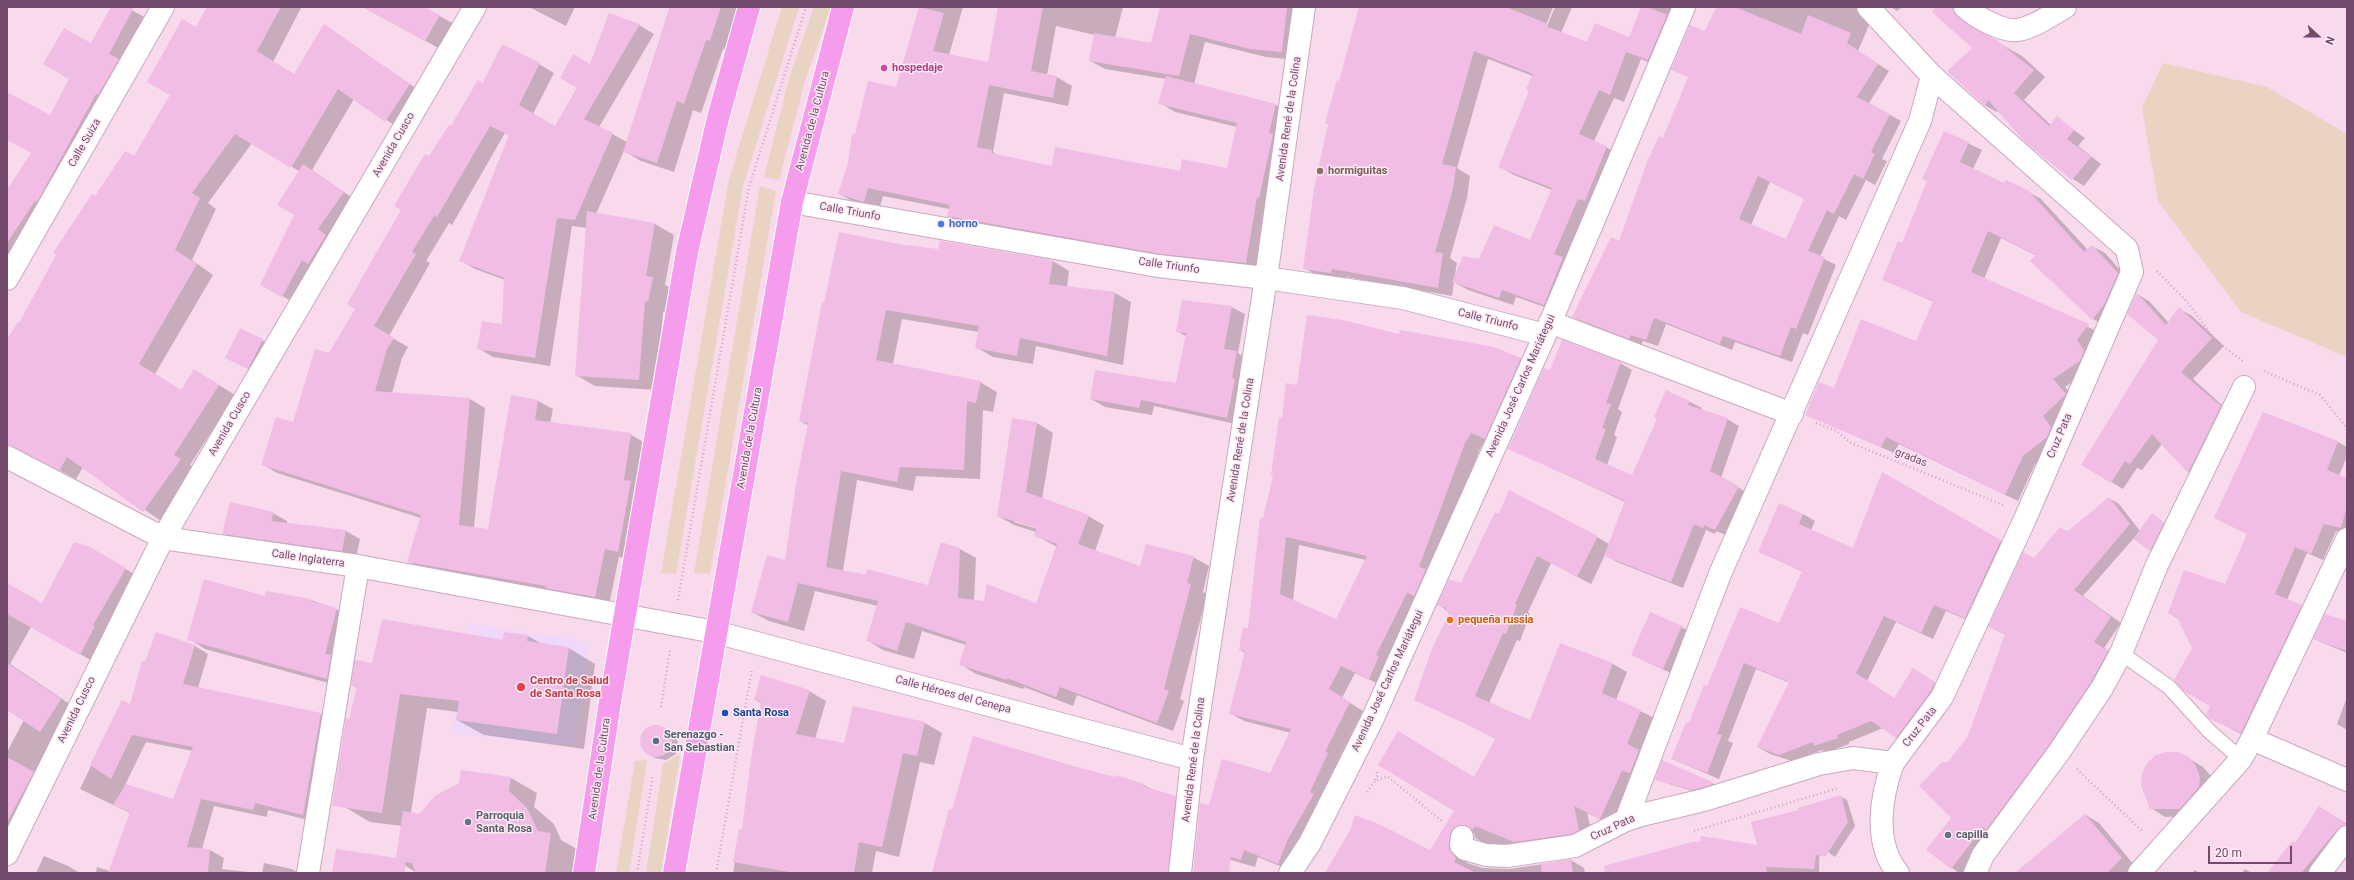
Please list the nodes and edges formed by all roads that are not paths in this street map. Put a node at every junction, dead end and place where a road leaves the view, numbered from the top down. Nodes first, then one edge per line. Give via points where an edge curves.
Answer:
1 (163, 7) edge
2 (475, 7) edge
3 (749, 7) edge
4 (844, 7) edge
5 (1304, 7) edge
6 (1684, 7) edge
7 (1868, 7) edge
8 (1965, 7) edge
9 (2065, 7) edge
10 (1932, 76) junction
11 (792, 202) junction
12 (1266, 278) junction
13 (7, 279) edge
14 (1548, 328) junction
15 (2244, 387) road end
16 (1792, 414) junction
17 (7, 457) edge
18 (163, 538) junction
19 (2347, 539) edge
20 (358, 566) junction
21 (625, 616) junction
22 (674, 624) joint
23 (715, 632) junction
24 (2121, 654) junction
25 (2252, 740) junction
26 (1192, 759) junction
27 (2241, 759) junction
28 (1893, 763) junction
29 (2347, 780) edge
30 (1626, 820) junction
31 (1462, 837) road end
32 (2347, 837) edge
33 (7, 854) edge
34 (1184, 871) edge
35 (308, 873) edge
36 (584, 873) edge
37 (674, 873) edge
38 (1290, 873) edge
39 (1898, 873) edge
40 (1975, 873) edge
41 (2139, 873) edge
42 (2320, 873) edge

1 - 13 street, Calle Suiza
2 - 18 street, Avenida Cusco
3 - 21 highway, Avenida de la Cultura via 718,118 687,252
4 - 11 highway, Avenida de la Cultura
5 - 12 street, Avenida René de la Colina
6 - 14 street, Avenida José Carlos Mariátegui
7 - 10 street
8 - 9 street via 1976,17 2017,30 2043,20
10 - 16 street via 1920,121
10 - 28 street, Cruz Pata via 2127,250 2132,272 2025,518 1942,697
11 - 12 street, Calle Triunfo via 1158,266
11 - 23 highway, Avenida de la Cultura
12 - 14 street, Calle Triunfo via 1403,298
12 - 26 street, Avenida René de la Colina
14 - 16 street, Calle Triunfo
14 - 38 street, Avenida José Carlos Mariátegui via 1372,720 1310,843
15 - 24 street via 2157,565
16 - 30 street via 1720,574
17 - 18 street, Calle Inglaterra
18 - 20 street, Calle Inglaterra
18 - 33 street, Avenida Cusco
19 - 25 street
20 - 21 street, Calle Inglaterra
20 - 35 street
21 - 22 street, Calle Inglaterra
21 - 36 highway, Avenida de la Cultura
22 - 23 street, Calle Héroes del Cenepa
23 - 26 street, Calle Héroes del Cenepa
23 - 37 highway, Avenida de la Cultura
24 - 27 lane via 2169,687 2209,731
24 - 40 street via 2102,688 2059,752 1983,855
25 - 27 street
25 - 29 street
26 - 34 street, Avenida René de la Colina
27 - 41 street
28 - 30 street, Cruz Pata via 1853,758 1819,764 1704,800
28 - 39 street via 1884,797 1882,830 1888,857
30 - 31 street, Cruz Pata via 1575,846 1507,856 1486,855 1465,849 1461,845
32 - 42 street

